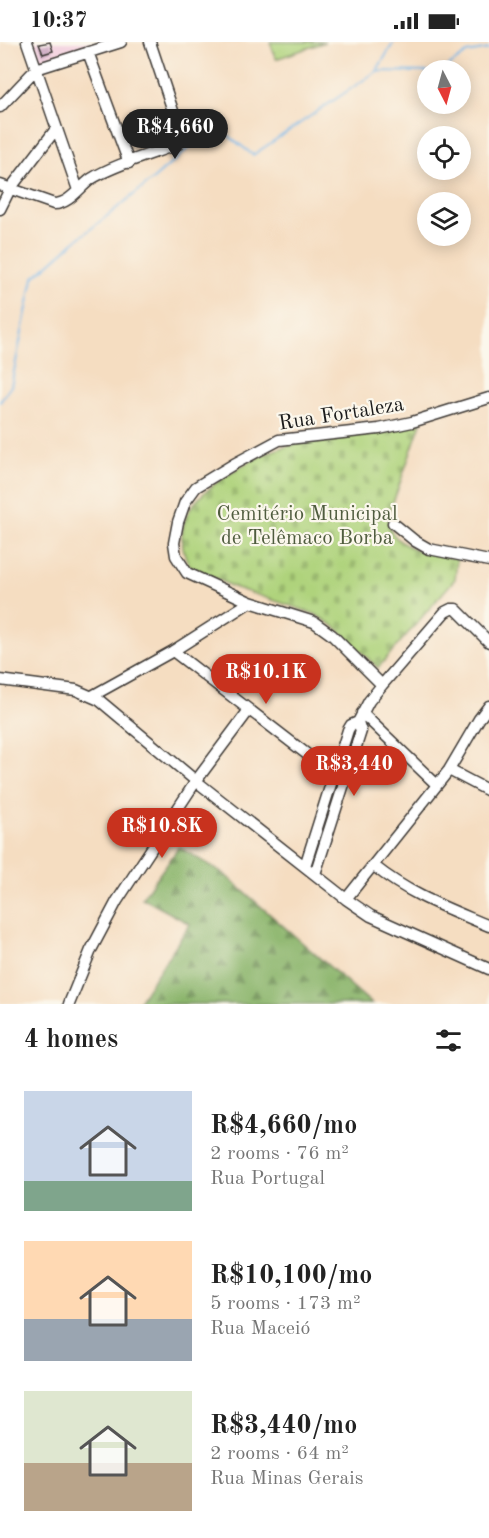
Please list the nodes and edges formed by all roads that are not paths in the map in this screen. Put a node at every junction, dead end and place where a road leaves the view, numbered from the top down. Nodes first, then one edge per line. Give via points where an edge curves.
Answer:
1 (27, 42) edge
2 (121, 42) edge
3 (150, 42) edge
4 (88, 52) junction
5 (36, 69) junction
6 (0, 107) edge
7 (56, 129) junction
8 (129, 163) junction
9 (5, 187) edge
10 (78, 190) junction
11 (0, 209) edge
12 (489, 398) edge
13 (393, 523) dead end
14 (489, 561) edge
15 (250, 602) junction
16 (489, 642) edge
17 (173, 651) junction
18 (0, 680) edge
19 (382, 685) junction
20 (92, 696) junction
21 (489, 706) edge
22 (249, 710) junction
23 (360, 718) junction
24 (484, 721) edge
25 (449, 770) junction
26 (333, 775) junction
27 (196, 781) junction
28 (343, 782) junction
29 (437, 785) junction
30 (489, 791) edge
31 (304, 866) junction
32 (374, 866) junction
33 (315, 874) junction
34 (346, 899) junction
35 (489, 926) edge
36 (489, 969) edge
37 (69, 1004) edge

1 - 5 street
2 - 4 street
3 - 8 street via 180,139 178,144
4 - 5 street
4 - 8 street
5 - 6 street
5 - 7 street
7 - 9 street
7 - 10 street
8 - 10 street via 107,170
9 - 10 street via 54,204 66,202
9 - 11 street
12 - 15 street, Rua Fortaleza via 378,429 279,440 196,487 178,522 176,556 187,573
13 - 14 street via 429,549
15 - 17 street
15 - 19 street, Rua Fortaleza via 314,622
16 - 19 street via 456,609 451,609
17 - 20 street
17 - 22 street
18 - 20 street via 76,690
19 - 23 street
20 - 27 street
21 - 24 street
22 - 26 street
22 - 27 street
23 - 26 street via 348,730
23 - 28 street via 361,731
23 - 29 street
24 - 25 street
25 - 29 street
25 - 30 street
26 - 28 street
26 - 31 street
27 - 31 street
27 - 37 street via 105,923
28 - 33 street
29 - 32 street
31 - 33 street
32 - 34 street
32 - 35 street via 418,895
33 - 34 street
34 - 36 street via 370,916

